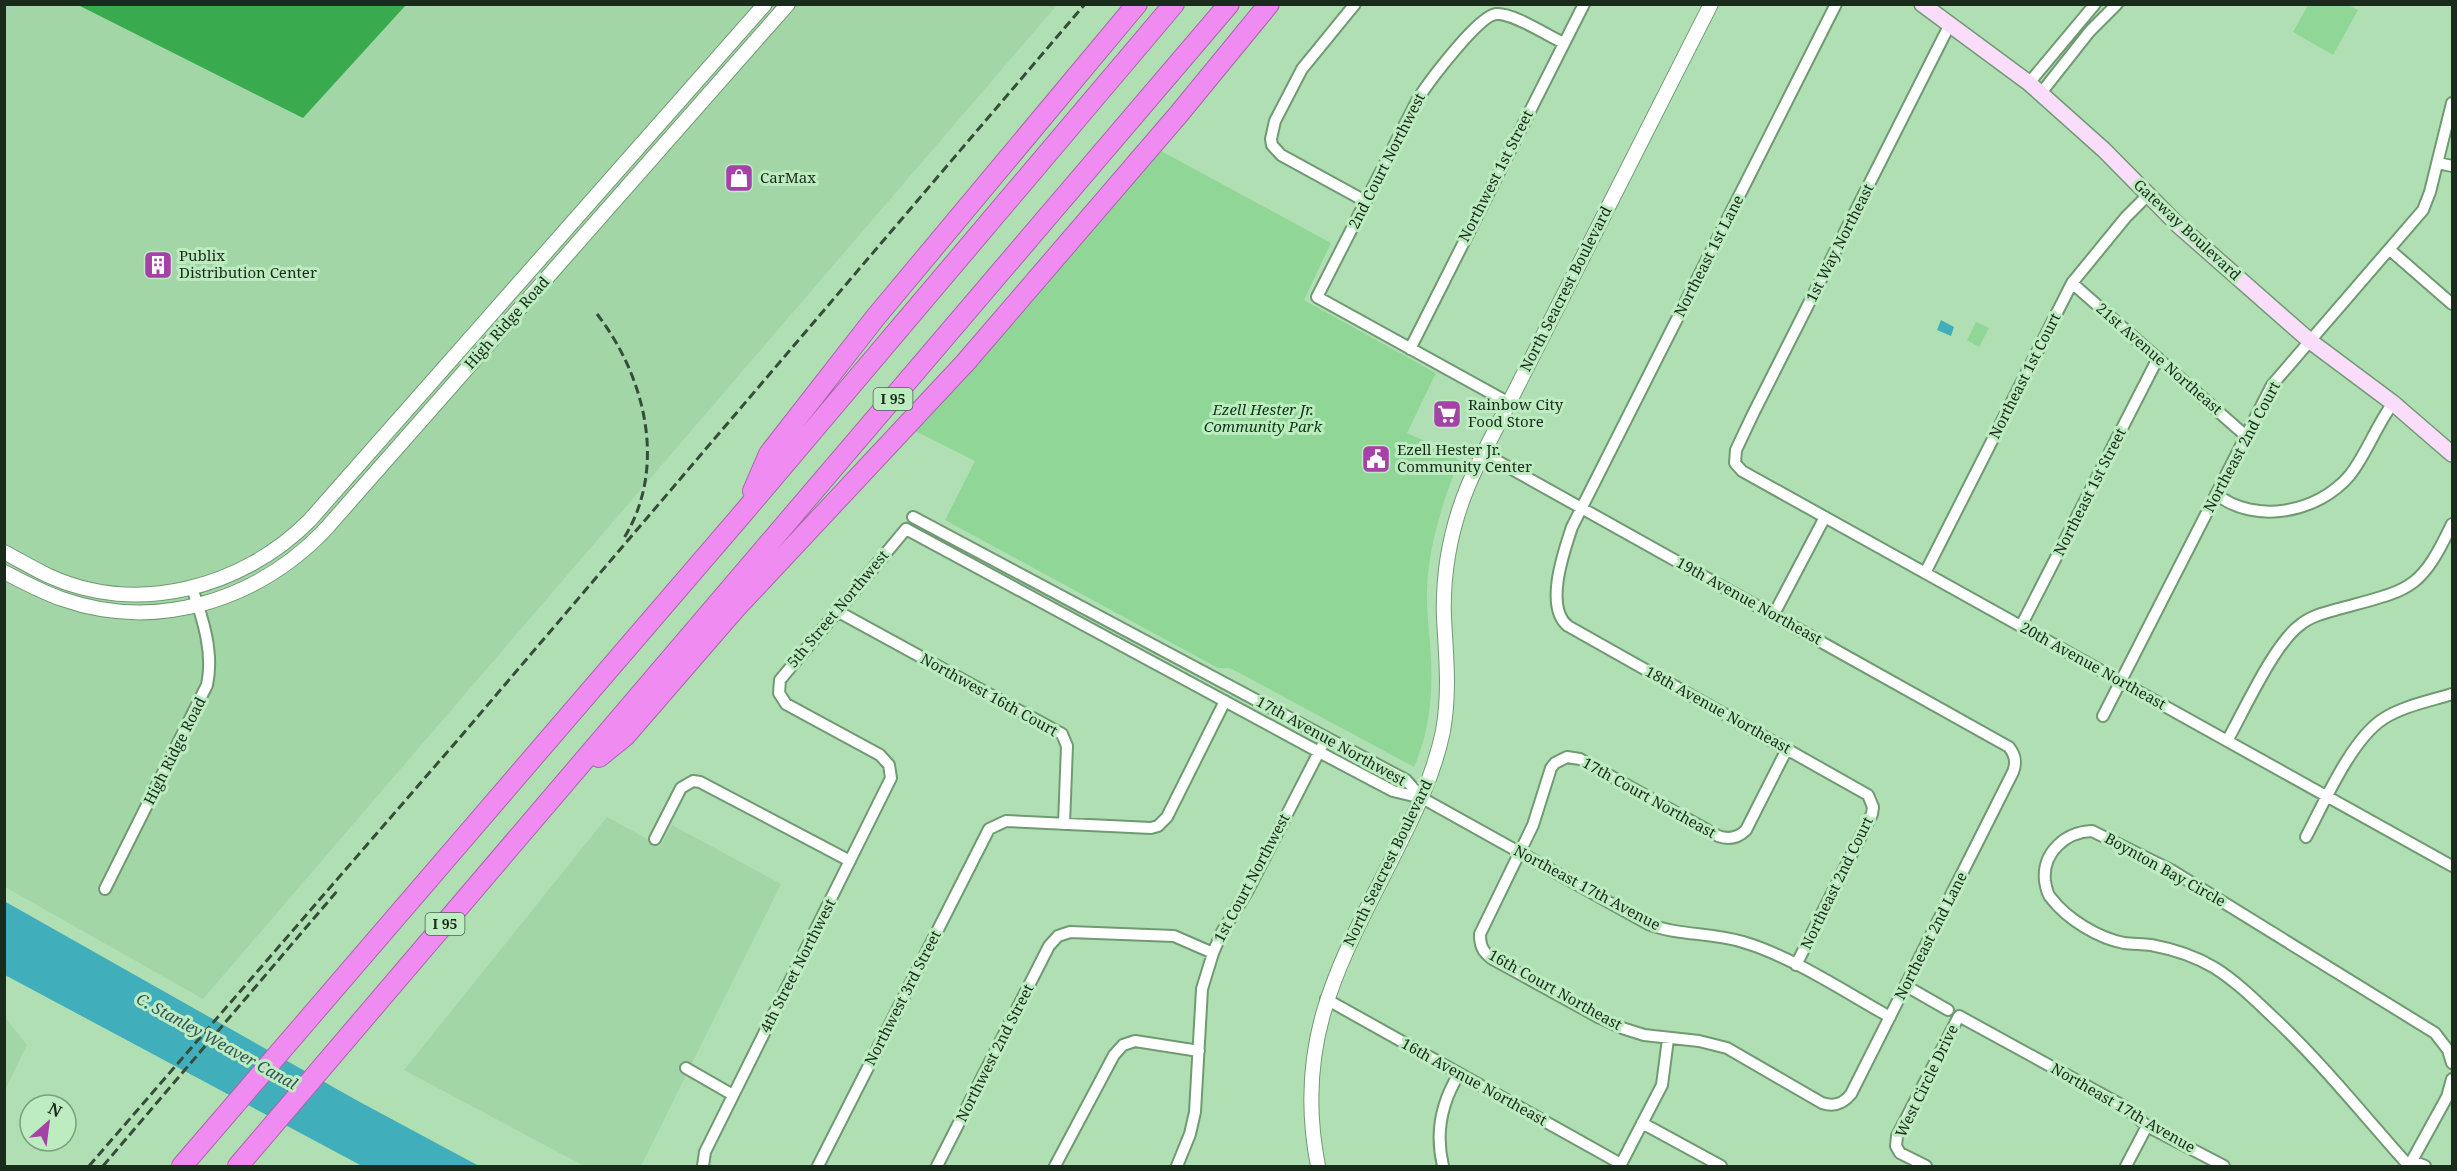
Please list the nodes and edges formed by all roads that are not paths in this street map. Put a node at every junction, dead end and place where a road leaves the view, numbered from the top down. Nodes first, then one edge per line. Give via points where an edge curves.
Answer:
1 (765, 4) edge
2 (788, 4) edge
3 (1137, 4) edge
4 (1174, 4) edge
5 (1229, 4) edge
6 (1269, 4) edge
7 (1355, 4) edge
8 (1584, 4) edge
9 (1711, 4) edge
10 (1836, 4) edge
11 (1922, 4) edge
12 (2095, 4) edge
13 (2117, 4) edge
14 (1950, 24) junction
15 (745, 27) junction
16 (757, 38) junction
17 (1564, 43) junction
18 (2028, 83) junction
19 (2041, 93) junction
20 (2452, 103) edge
21 (2438, 163) junction
22 (2452, 166) edge
23 (2148, 195) junction
24 (1365, 201) junction
25 (552, 247) junction
26 (2390, 250) junction
27 (565, 258) junction
28 (2072, 283) junction
29 (2452, 304) edge
30 (2310, 341) junction
31 (1410, 349) junction
32 (2158, 358) junction
33 (432, 383) junction
34 (444, 395) junction
35 (1509, 403) junction
36 (2393, 404) junction
37 (2246, 436) junction
38 (1483, 453) junction
39 (2452, 454) edge
40 (1735, 463) joint
41 (2216, 494) junction
42 (1582, 508) junction
43 (744, 512) junction
44 (913, 517) dead end
45 (1825, 517) junction
46 (2452, 524) edge
47 (906, 529) joint
48 (289, 540) junction
49 (4, 552) edge
50 (300, 553) junction
51 (34, 568) junction
52 (4, 572) edge
53 (1925, 573) junction
54 (26, 583) junction
55 (192, 588) junction
56 (198, 605) junction
57 (837, 611) junction
58 (1774, 614) junction
59 (2021, 626) junction
60 (2121, 681) junction
61 (2452, 694) edge
62 (1226, 701) junction
63 (2103, 716) dead end
64 (1326, 737) junction
65 (2228, 741) junction
66 (1787, 748) junction
67 (1319, 752) junction
68 (2013, 752) joint
69 (889, 765) joint
70 (557, 793) junction
71 (2328, 797) junction
72 (1422, 798) junction
73 (1871, 800) joint
74 (1064, 824) junction
75 (2306, 837) dead end
76 (655, 839) dead end
77 (1521, 853) junction
78 (850, 861) junction
79 (2452, 866) edge
80 (105, 889) dead end
81 (1213, 953) junction
82 (1796, 965) junction
83 (1906, 986) junction
84 (1326, 999) junction
85 (1948, 1010) dead end
86 (1959, 1016) joint
87 (1890, 1017) junction
88 (1668, 1039) junction
89 (1199, 1051) junction
90 (2452, 1063) edge
91 (686, 1068) dead end
92 (1459, 1074) junction
93 (2452, 1079) edge
94 (733, 1095) junction
95 (1828, 1105) joint
96 (1642, 1123) junction
97 (2147, 1126) junction
98 (1621, 1165) edge
99 (182, 1167) edge
100 (238, 1167) edge
101 (703, 1167) edge
102 (818, 1167) edge
103 (937, 1167) edge
104 (1055, 1167) edge
105 (1177, 1167) edge
106 (1318, 1167) edge
107 (1443, 1167) edge
108 (1721, 1167) edge
109 (1926, 1167) edge
110 (2126, 1167) edge
111 (2224, 1167) edge
112 (2410, 1167) edge
113 (2425, 1167) edge

1 - 15 street, High Ridge Road
2 - 16 street, High Ridge Road
3 - 43 highway via 832,372 769,454
4 - 43 highway, I 95
5 - 70 highway, I 95
6 - 70 highway via 932,400 734,610 625,736
7 - 24 street via 1302,69 1271,132 1272,145 1281,155
8 - 17 street, Northwest 1st Street
9 - 35 street, North Seacrest Boulevard
10 - 42 street, Northeast 1st Lane
11 - 14 main road, Gateway Boulevard
12 - 18 street
13 - 19 street
14 - 18 main road, Gateway Boulevard
14 - 40 street, 1st Way Northeast via 1753,414
15 - 16 street
15 - 25 street, High Ridge Road
16 - 27 street, High Ridge Road
17 - 24 street, 2nd Court Northwest via 1503,14 1489,15 1424,90
17 - 31 street, Northwest 1st Street
18 - 19 main road, Gateway Boulevard
19 - 23 main road, Gateway Boulevard
20 - 21 street, Northeast 2nd Court
21 - 22 street
21 - 26 street, Northeast 2nd Court via 2427,203
23 - 28 street, Northeast 1st Court
23 - 30 main road, Gateway Boulevard
24 - 31 street, 2nd Court Northwest via 1317,297
25 - 27 street
25 - 33 street, High Ridge Road
26 - 29 street
26 - 30 street, Northeast 2nd Court
27 - 34 street, High Ridge Road
28 - 32 street, 21st Avenue Northeast
28 - 53 street, Northeast 1st Court
30 - 36 main road, Gateway Boulevard
30 - 37 street, Northeast 2nd Court via 2272,385
31 - 35 street
32 - 37 street, 21st Avenue Northeast
32 - 59 street, Northeast 1st Street
33 - 34 street
33 - 48 street, High Ridge Road
34 - 50 street, High Ridge Road
35 - 38 street, North Seacrest Boulevard
36 - 39 main road, Gateway Boulevard
36 - 41 street via 2348,477 2321,497 2290,509 2261,513 2236,507
37 - 41 street, Northeast 2nd Court
38 - 42 street, 19th Avenue Northeast
38 - 72 street, North Seacrest Boulevard via 1463,497 1449,547 1444,592 1447,704 1437,755
40 - 45 street, 20th Avenue Northeast via 1742,471
41 - 60 street, Northeast 2nd Court
42 - 58 street, 19th Avenue Northeast
42 - 66 street, 18th Avenue Northeast via 1559,571 1557,610 1562,622
43 - 99 highway, I 95
44 - 64 street, 17th Avenue Northwest
45 - 53 street, 20th Avenue Northeast
45 - 58 street
46 - 65 street via 2432,564 2409,586 2313,617 2293,630
47 - 57 street, 5th Street Northwest
47 - 62 street, 17th Avenue Northwest
48 - 50 street
48 - 55 street, High Ridge Road via 238,573
49 - 51 street
50 - 56 street, High Ridge Road via 245,589
51 - 54 street
51 - 55 street via 82,587 114,594
52 - 54 street
53 - 59 street, 20th Avenue Northeast
54 - 56 street via 64,600 95,608 143,611
55 - 56 street, High Ridge Road
56 - 80 street, High Ridge Road via 211,669 207,685
57 - 69 street, 5th Street Northwest via 783,674 779,693 786,704 880,755
57 - 74 street, Northwest 16th Court via 1062,734 1067,746
58 - 68 street, 19th Avenue Northeast
59 - 60 street, 20th Avenue Northeast
60 - 63 street, Northeast 2nd Court
60 - 65 street, 20th Avenue Northeast
61 - 71 street via 2401,710 2374,725 2356,746
62 - 67 street, 17th Avenue Northwest
62 - 74 street via 1163,822 1152,828
64 - 67 street, 1st Court Northwest
64 - 72 street, 17th Avenue Northwest via 1406,780
65 - 71 street, 20th Avenue Northeast
66 - 73 street, 18th Avenue Northeast via 1862,790
66 - 77 street, 17th Court Northeast via 1746,830 1731,839 1718,836 1580,759 1567,757 1551,768
67 - 72 street, 17th Avenue Northwest via 1393,791
67 - 81 street, 1st Court Northwest
68 - 83 street, Northeast 2nd Lane via 2013,772
69 - 78 street, 4th Street Northwest via 888,784
70 - 100 highway, I 95
71 - 75 street
71 - 79 street, 20th Avenue Northeast
72 - 77 street, Northeast 17th Avenue
72 - 84 street, North Seacrest Boulevard via 1346,949
73 - 82 street, Northeast 2nd Court via 1872,814
74 - 102 street, Northwest 3rd Street via 1006,821 989,829
76 - 78 street via 681,788 700,782
77 - 82 street, Northeast 17th Avenue via 1661,929 1743,942
77 - 88 street, 16th Court Northeast via 1480,934 1482,948 1491,958 1600,1018 1644,1035
78 - 94 street, 4th Street Northwest
81 - 89 street, 1st Court Northwest via 1202,989
81 - 103 street, Northwest 2nd Street via 1174,936 1070,932 1053,940
82 - 87 street, Northeast 17th Avenue
83 - 85 street
83 - 87 street, Northeast 2nd Lane
84 - 92 street, 16th Avenue Northeast
84 - 106 street, North Seacrest Boulevard via 1316,1039 1311,1093
86 - 97 street, Northeast 17th Avenue via 2125,1107
86 - 109 street, West Circle Drive via 1897,1136 1900,1153
87 - 95 street, Northeast 2nd Lane via 1851,1094 1841,1103
88 - 95 street, 16th Court Northeast via 1727,1048
88 - 96 street via 1664,1078
89 - 104 street via 1135,1041 1123,1046 1114,1055
89 - 105 street, 1st Court Northwest via 1195,1112
90 - 112 street, Boynton Bay Circle via 2435,1033 2163,866 2092,831 2066,838 2050,855 2045,884 2050,897 2065,912 2101,935 2124,943 2174,950 2233,981 2326,1070
91 - 94 street
92 - 98 street, 16th Avenue Northeast
92 - 107 street via 1441,1117
93 - 112 street via 2447,1097
94 - 101 street, 4th Street Northwest via 705,1152
96 - 98 street
96 - 108 street
97 - 110 street
97 - 111 street, Northeast 17th Avenue
112 - 113 street

